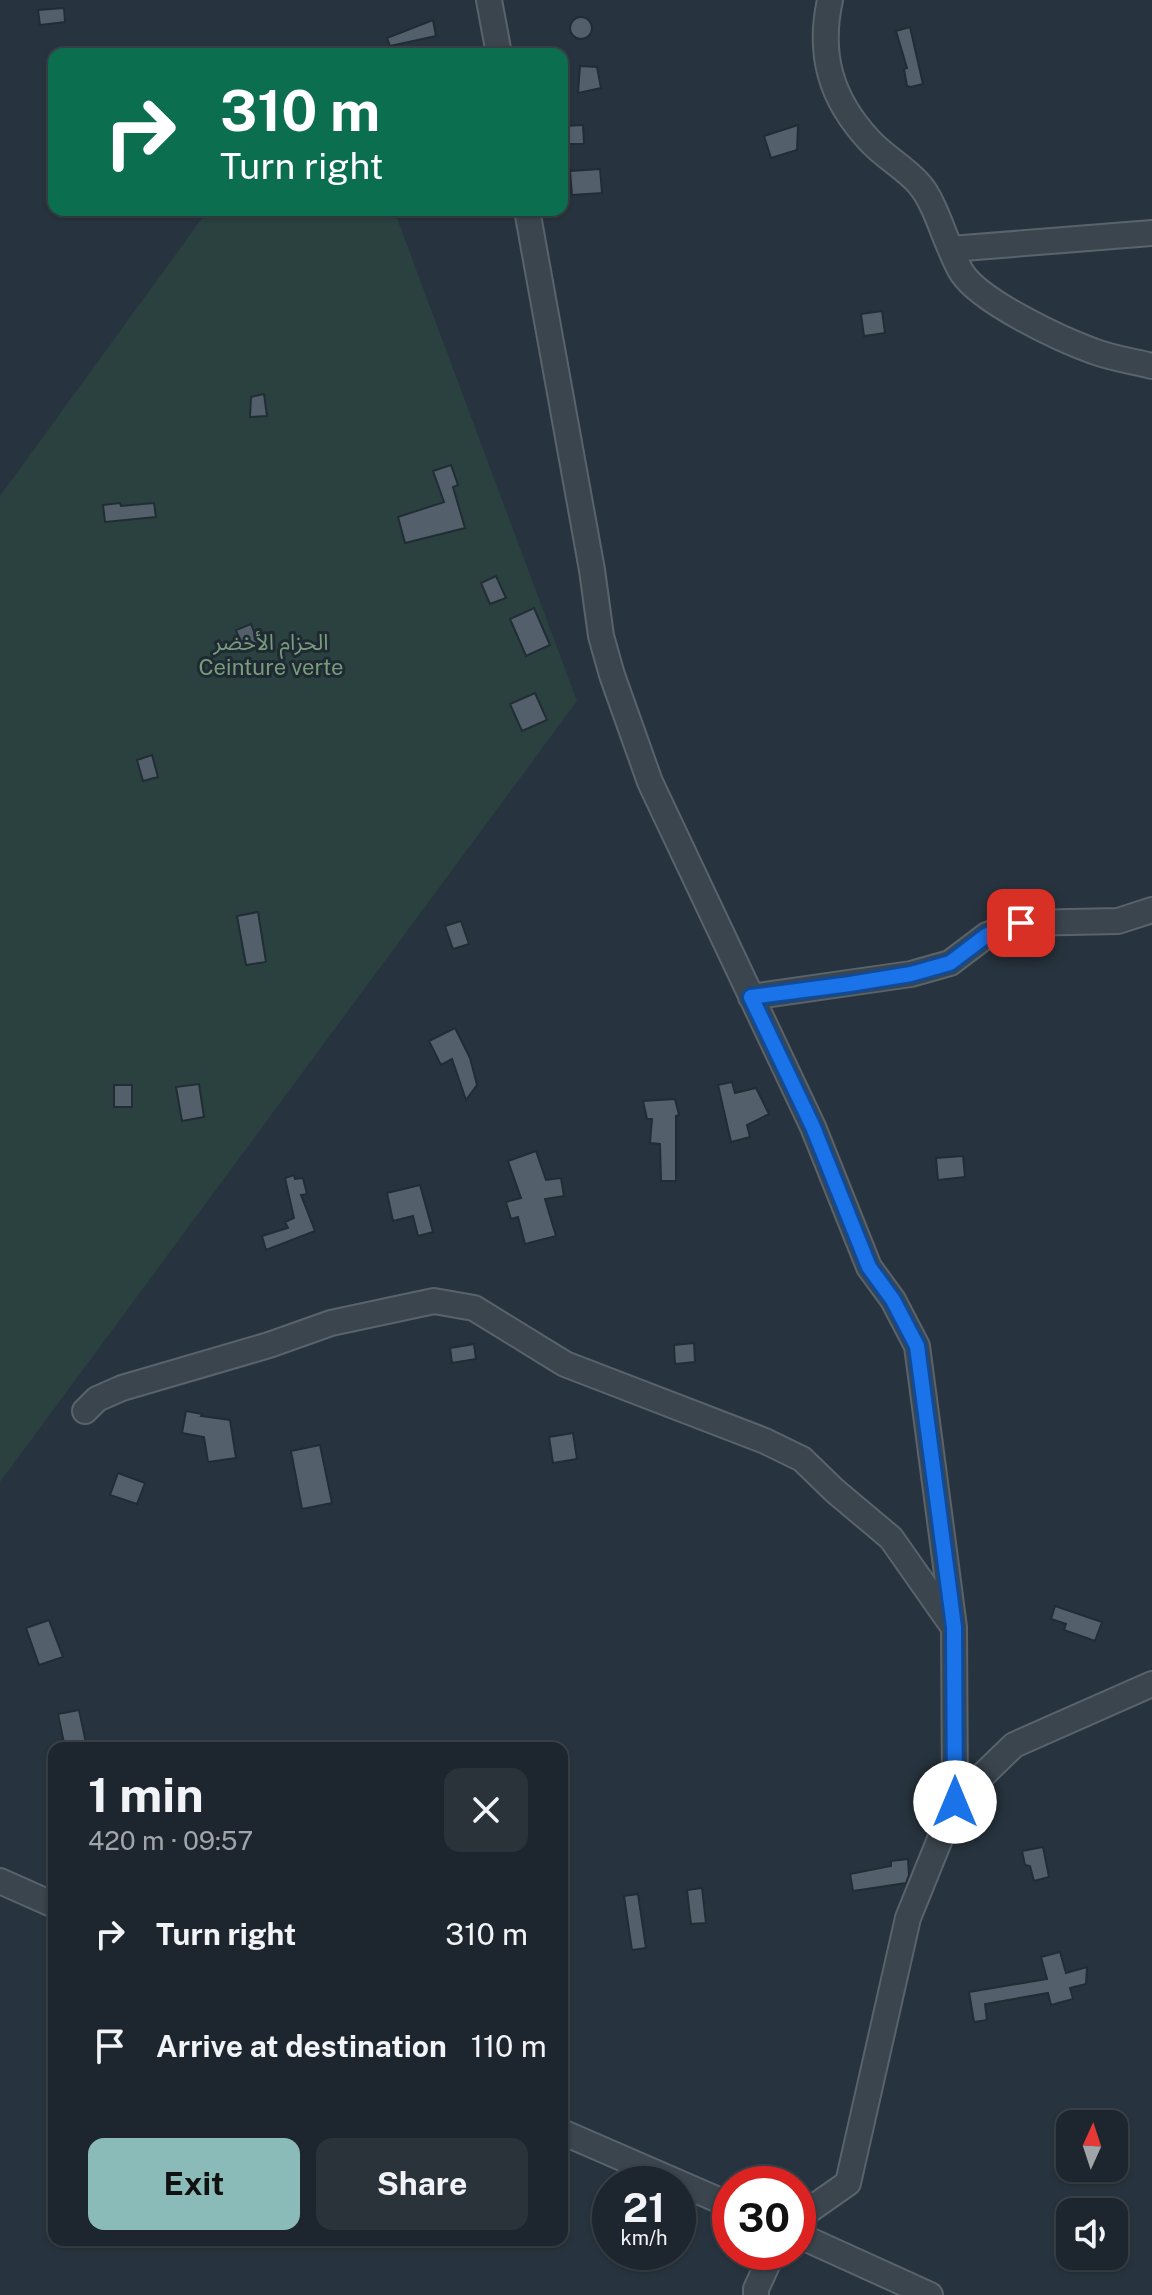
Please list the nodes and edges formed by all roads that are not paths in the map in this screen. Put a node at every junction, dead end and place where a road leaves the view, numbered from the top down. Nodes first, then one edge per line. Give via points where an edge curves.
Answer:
1 (489, 0) edge
2 (830, 0) edge
3 (498, 48) edge
4 (528, 216) edge
5 (1152, 233) edge
6 (951, 249) junction
7 (1152, 366) edge
8 (1152, 910) edge
9 (751, 997) junction
10 (85, 1411) dead end
11 (954, 1627) junction
12 (1152, 1684) edge
13 (955, 1802) junction
14 (0, 1881) edge
15 (48, 1902) edge
16 (568, 2135) edge
17 (712, 2197) edge
18 (816, 2205) edge
19 (816, 2243) edge
20 (766, 2270) edge
21 (756, 2295) edge
22 (930, 2295) edge

1 - 3 street
2 - 6 street via 827,66 839,101 869,141 921,186
4 - 9 street via 601,636 650,782
5 - 6 street
6 - 7 street via 963,275 1029,322 1093,351
8 - 9 street via 1118,921 1021,923 987,935 950,963 911,974
9 - 11 street via 813,1127 869,1267 917,1346
10 - 11 street via 122,1388 331,1323 434,1301 474,1308 565,1364 802,1459 891,1538
11 - 13 street
12 - 13 street via 1014,1745
13 - 18 street via 908,1918 848,2183
14 - 15 street
16 - 17 street
19 - 22 street
20 - 21 street

